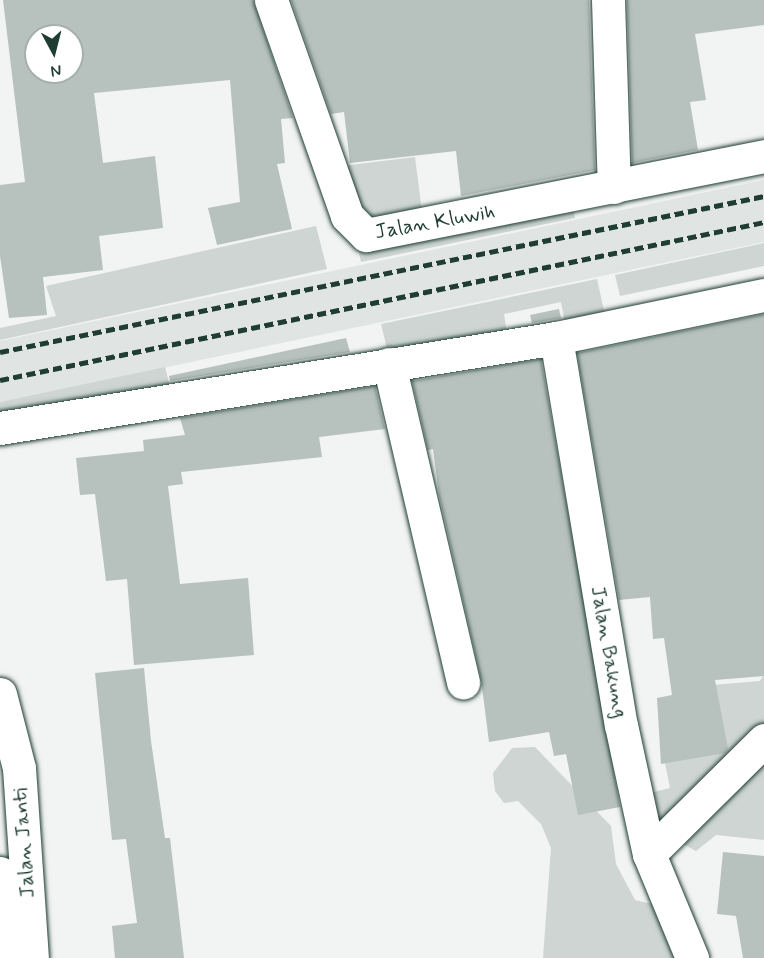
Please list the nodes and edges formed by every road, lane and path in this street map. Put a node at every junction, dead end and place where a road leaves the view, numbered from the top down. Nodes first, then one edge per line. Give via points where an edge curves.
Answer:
1 (271, 0) edge
2 (608, 0) edge
3 (764, 156) edge
4 (614, 187) junction
5 (764, 295) edge
6 (556, 338) junction
7 (390, 364) junction
8 (0, 428) edge
9 (463, 683) dead end
10 (0, 694) edge
11 (0, 735) edge
12 (764, 740) edge
13 (19, 768) junction
14 (649, 854) junction
15 (0, 873) edge
16 (5, 958) edge
17 (32, 958) edge
18 (692, 958) edge

1 - 4 main road, Jalan Kluwih via 347,216 358,231 374,236
2 - 4 main road
3 - 4 main road, Jalan Kluwih
5 - 6 main road
6 - 7 main road
6 - 14 main road, Jalan Bakung via 621,725
7 - 8 main road
7 - 9 main road
10 - 13 main road, Jalan Janti
11 - 13 main road
12 - 14 main road
13 - 17 main road, Jalan Janti
14 - 18 main road, Jalan Bakung
15 - 16 main road

